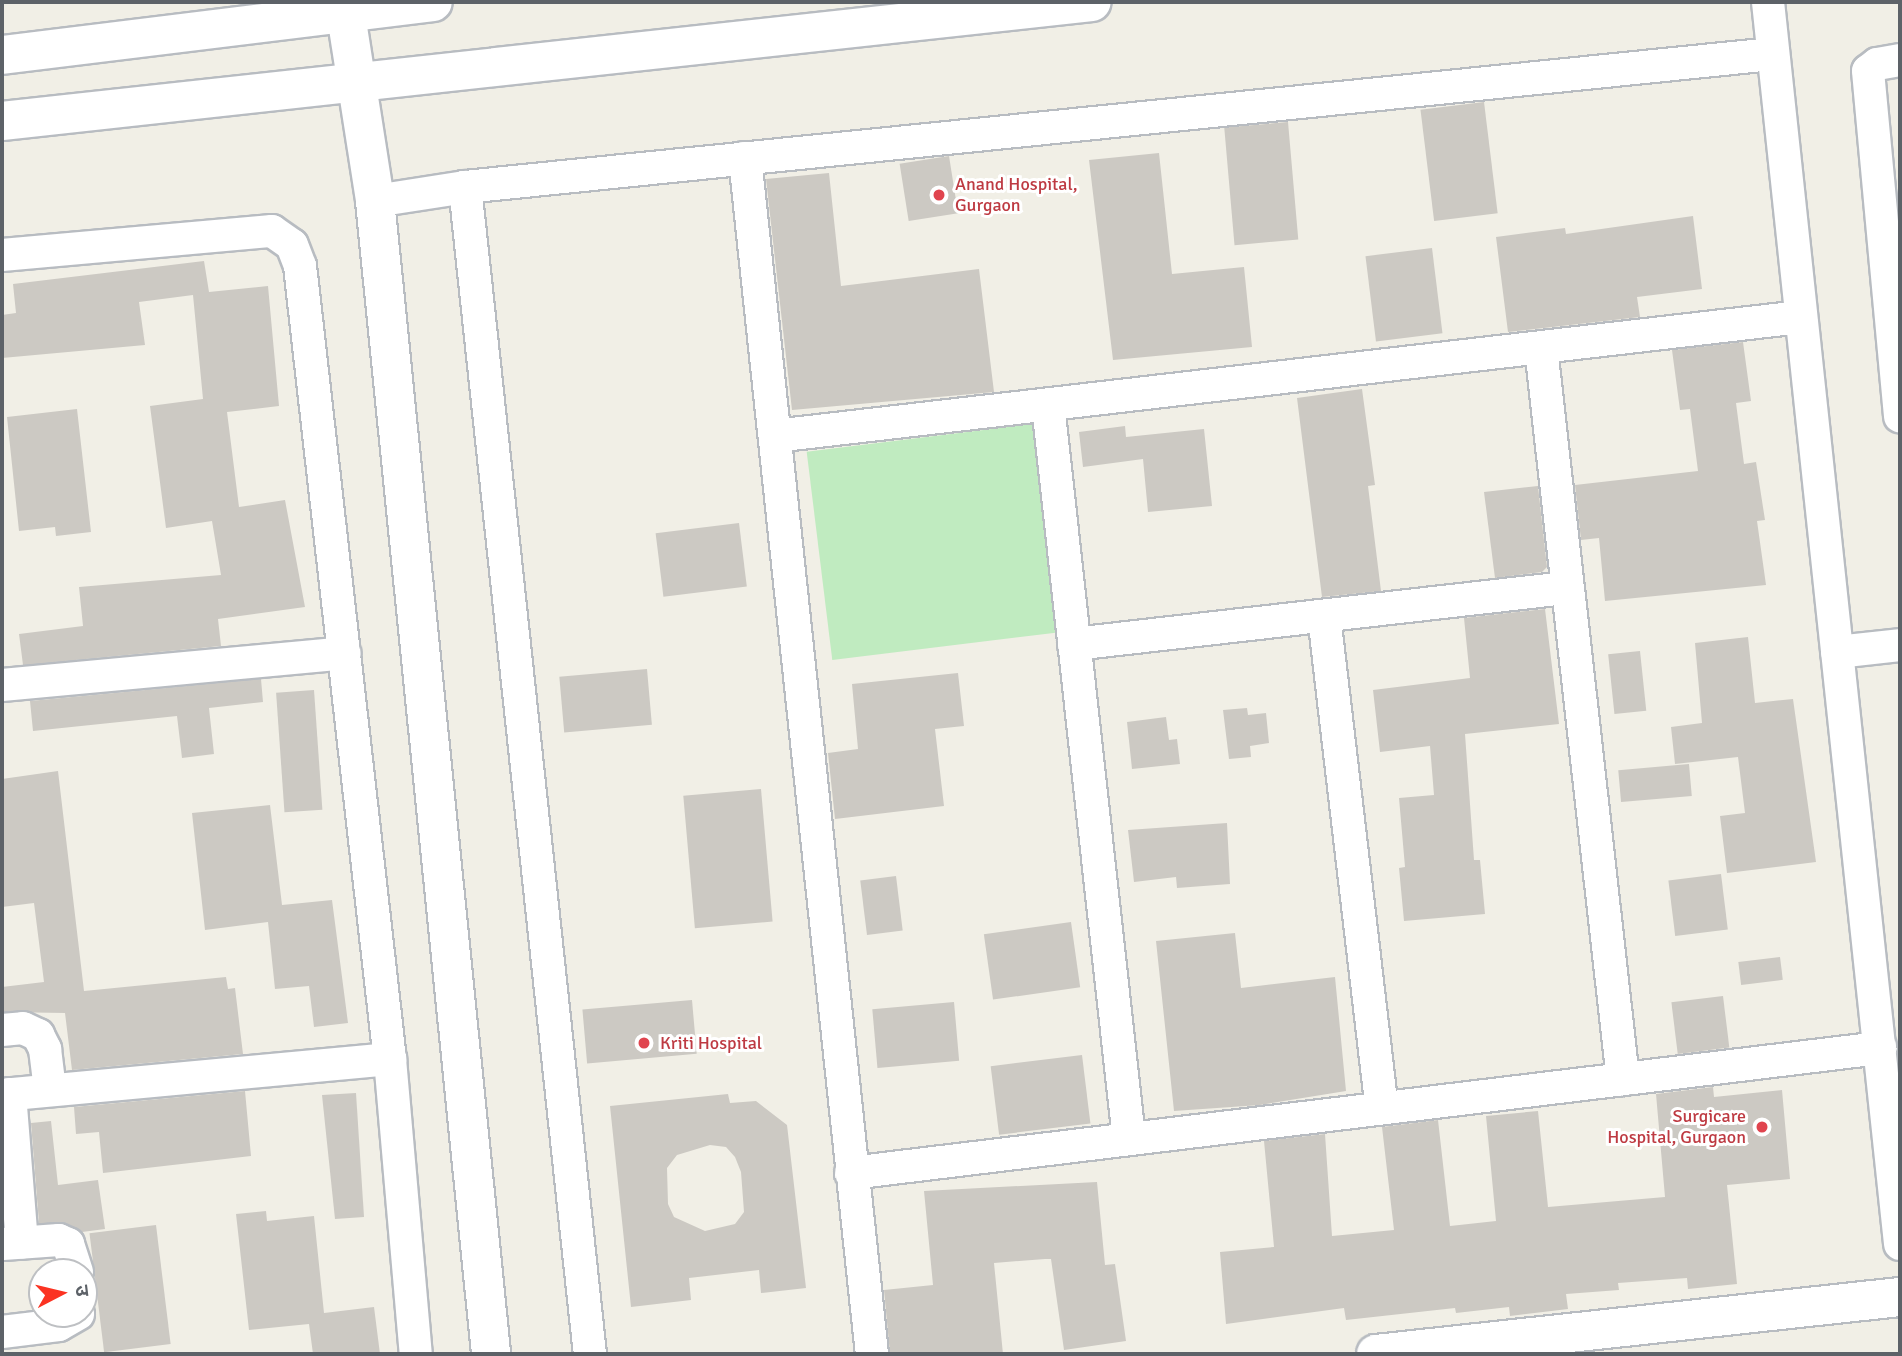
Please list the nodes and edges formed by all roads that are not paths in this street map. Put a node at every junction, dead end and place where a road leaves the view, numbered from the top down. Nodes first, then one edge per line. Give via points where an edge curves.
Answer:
1 (221, 2) edge
2 (433, 2) edge
3 (1091, 2) edge
4 (1768, 2) edge
5 (345, 9) edge
6 (192, 34) junction
7 (1773, 54) junction
8 (2, 55) edge
9 (1900, 60) edge
10 (359, 84) junction
11 (2, 121) edge
12 (745, 158) junction
13 (466, 187) junction
14 (375, 201) junction
15 (2, 255) edge
16 (1895, 295) edge
17 (1801, 317) junction
18 (1541, 348) junction
19 (1048, 405) junction
20 (1900, 417) edge
21 (775, 436) junction
22 (1568, 588) junction
23 (1324, 616) junction
24 (1074, 644) junction
25 (1900, 645) edge
26 (1837, 652) junction
27 (345, 653) junction
28 (2, 685) edge
29 (2, 1030) edge
30 (1880, 1048) junction
31 (390, 1059) junction
32 (1623, 1079) junction
33 (50, 1090) junction
34 (6, 1095) edge
35 (1382, 1108) junction
36 (1129, 1139) junction
37 (851, 1173) junction
38 (12, 1244) edge
39 (1900, 1244) edge
40 (72, 1258) edge
41 (1900, 1297) edge
42 (49, 1328) edge
43 (21, 1338) edge
44 (416, 1354) edge
45 (491, 1354) edge
46 (590, 1354) edge
47 (872, 1354) edge
48 (1376, 1354) edge

1 - 6 street
2 - 5 street
3 - 10 street via 431,72
4 - 7 street
5 - 6 street
5 - 10 street
6 - 8 street
7 - 12 street
7 - 17 street
9 - 16 street via 1877,64 1868,71
10 - 11 street
10 - 14 street
12 - 13 street
12 - 21 street
13 - 14 street
13 - 46 street
14 - 45 street
15 - 27 street via 272,231 292,245 305,290
16 - 20 street
17 - 18 street
17 - 26 street
18 - 19 street
18 - 22 street
19 - 21 street
19 - 24 street
21 - 37 street
22 - 23 street
22 - 32 street
23 - 24 street
23 - 35 street
24 - 36 street
25 - 26 street
26 - 30 street
27 - 28 street
27 - 31 street
29 - 33 street via 23,1028 38,1035 45,1049
30 - 32 street
30 - 39 street
31 - 33 street
31 - 44 street
32 - 35 street
33 - 34 street
34 - 38 street
35 - 36 street
36 - 37 street
37 - 47 street
38 - 40 street via 59,1240 68,1244
41 - 48 street
42 - 43 street

